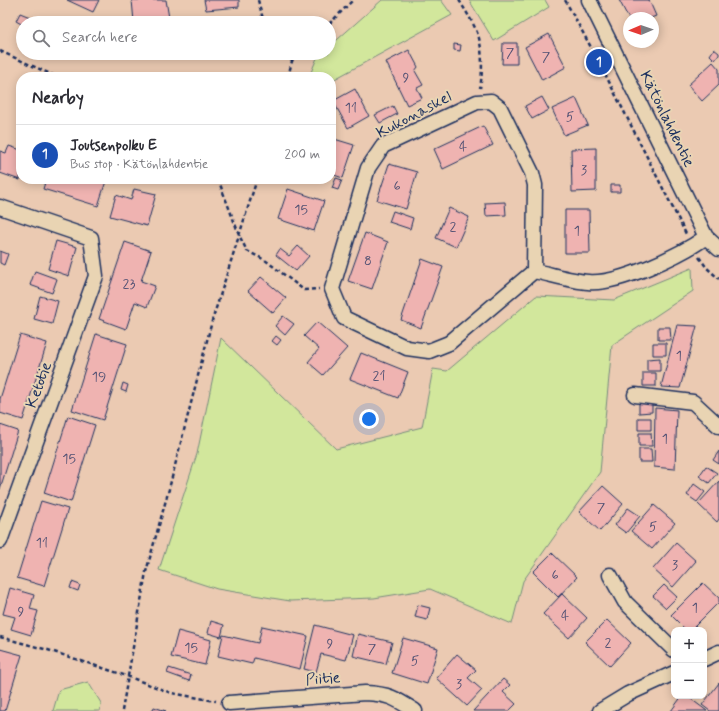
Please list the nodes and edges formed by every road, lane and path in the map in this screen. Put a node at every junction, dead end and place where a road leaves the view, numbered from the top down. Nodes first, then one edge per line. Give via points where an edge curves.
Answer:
1 (258, 0) edge
2 (353, 0) edge
3 (459, 0) edge
4 (565, 0) edge
5 (589, 0) edge
6 (262, 16) edge
7 (336, 17) edge
8 (0, 51) edge
9 (16, 58) edge
10 (20, 60) edge
11 (292, 61) edge
12 (46, 72) edge
13 (289, 72) edge
14 (477, 102) junction
15 (220, 184) edge
16 (256, 184) edge
17 (0, 207) edge
18 (240, 237) junction
19 (706, 237) junction
20 (692, 247) junction
21 (719, 249) edge
22 (534, 271) junction
23 (719, 279) edge
24 (332, 289) junction
25 (635, 395) dead end
26 (719, 426) edge
27 (0, 541) edge
28 (610, 575) dead end
29 (0, 637) edge
30 (671, 647) edge
31 (719, 652) edge
32 (707, 658) edge
33 (671, 674) edge
34 (128, 676) junction
35 (229, 703) joint
36 (122, 711) edge
37 (415, 711) edge
38 (600, 711) edge

1 - 6 path
2 - 7 path
3 - 14 path via 477,31 481,53 482,79
4 - 20 path
5 - 19 street, Kätönlahdentie
8 - 9 path
10 - 12 path
11 - 13 path
14 - 22 street, Kukonaskel via 491,101 500,108 532,173 535,185
14 - 24 street, Kukonaskel via 383,146 368,168
15 - 18 path
16 - 18 path
17 - 27 street, Ketotie via 91,238 96,276
18 - 24 path via 247,251 265,260 304,290
18 - 34 path via 212,321 146,572
19 - 20 street
19 - 21 street, Kätönlahdentie
20 - 22 street via 630,275 608,280 588,282
20 - 23 path via 707,268
22 - 24 street via 449,343 429,351 407,348 344,318
25 - 26 street via 693,402
28 - 30 street via 625,602
29 - 34 path
31 - 32 street
33 - 38 street via 628,694
34 - 35 path via 171,693
34 - 36 path
35 - 37 street, Piitie via 365,693 394,698

